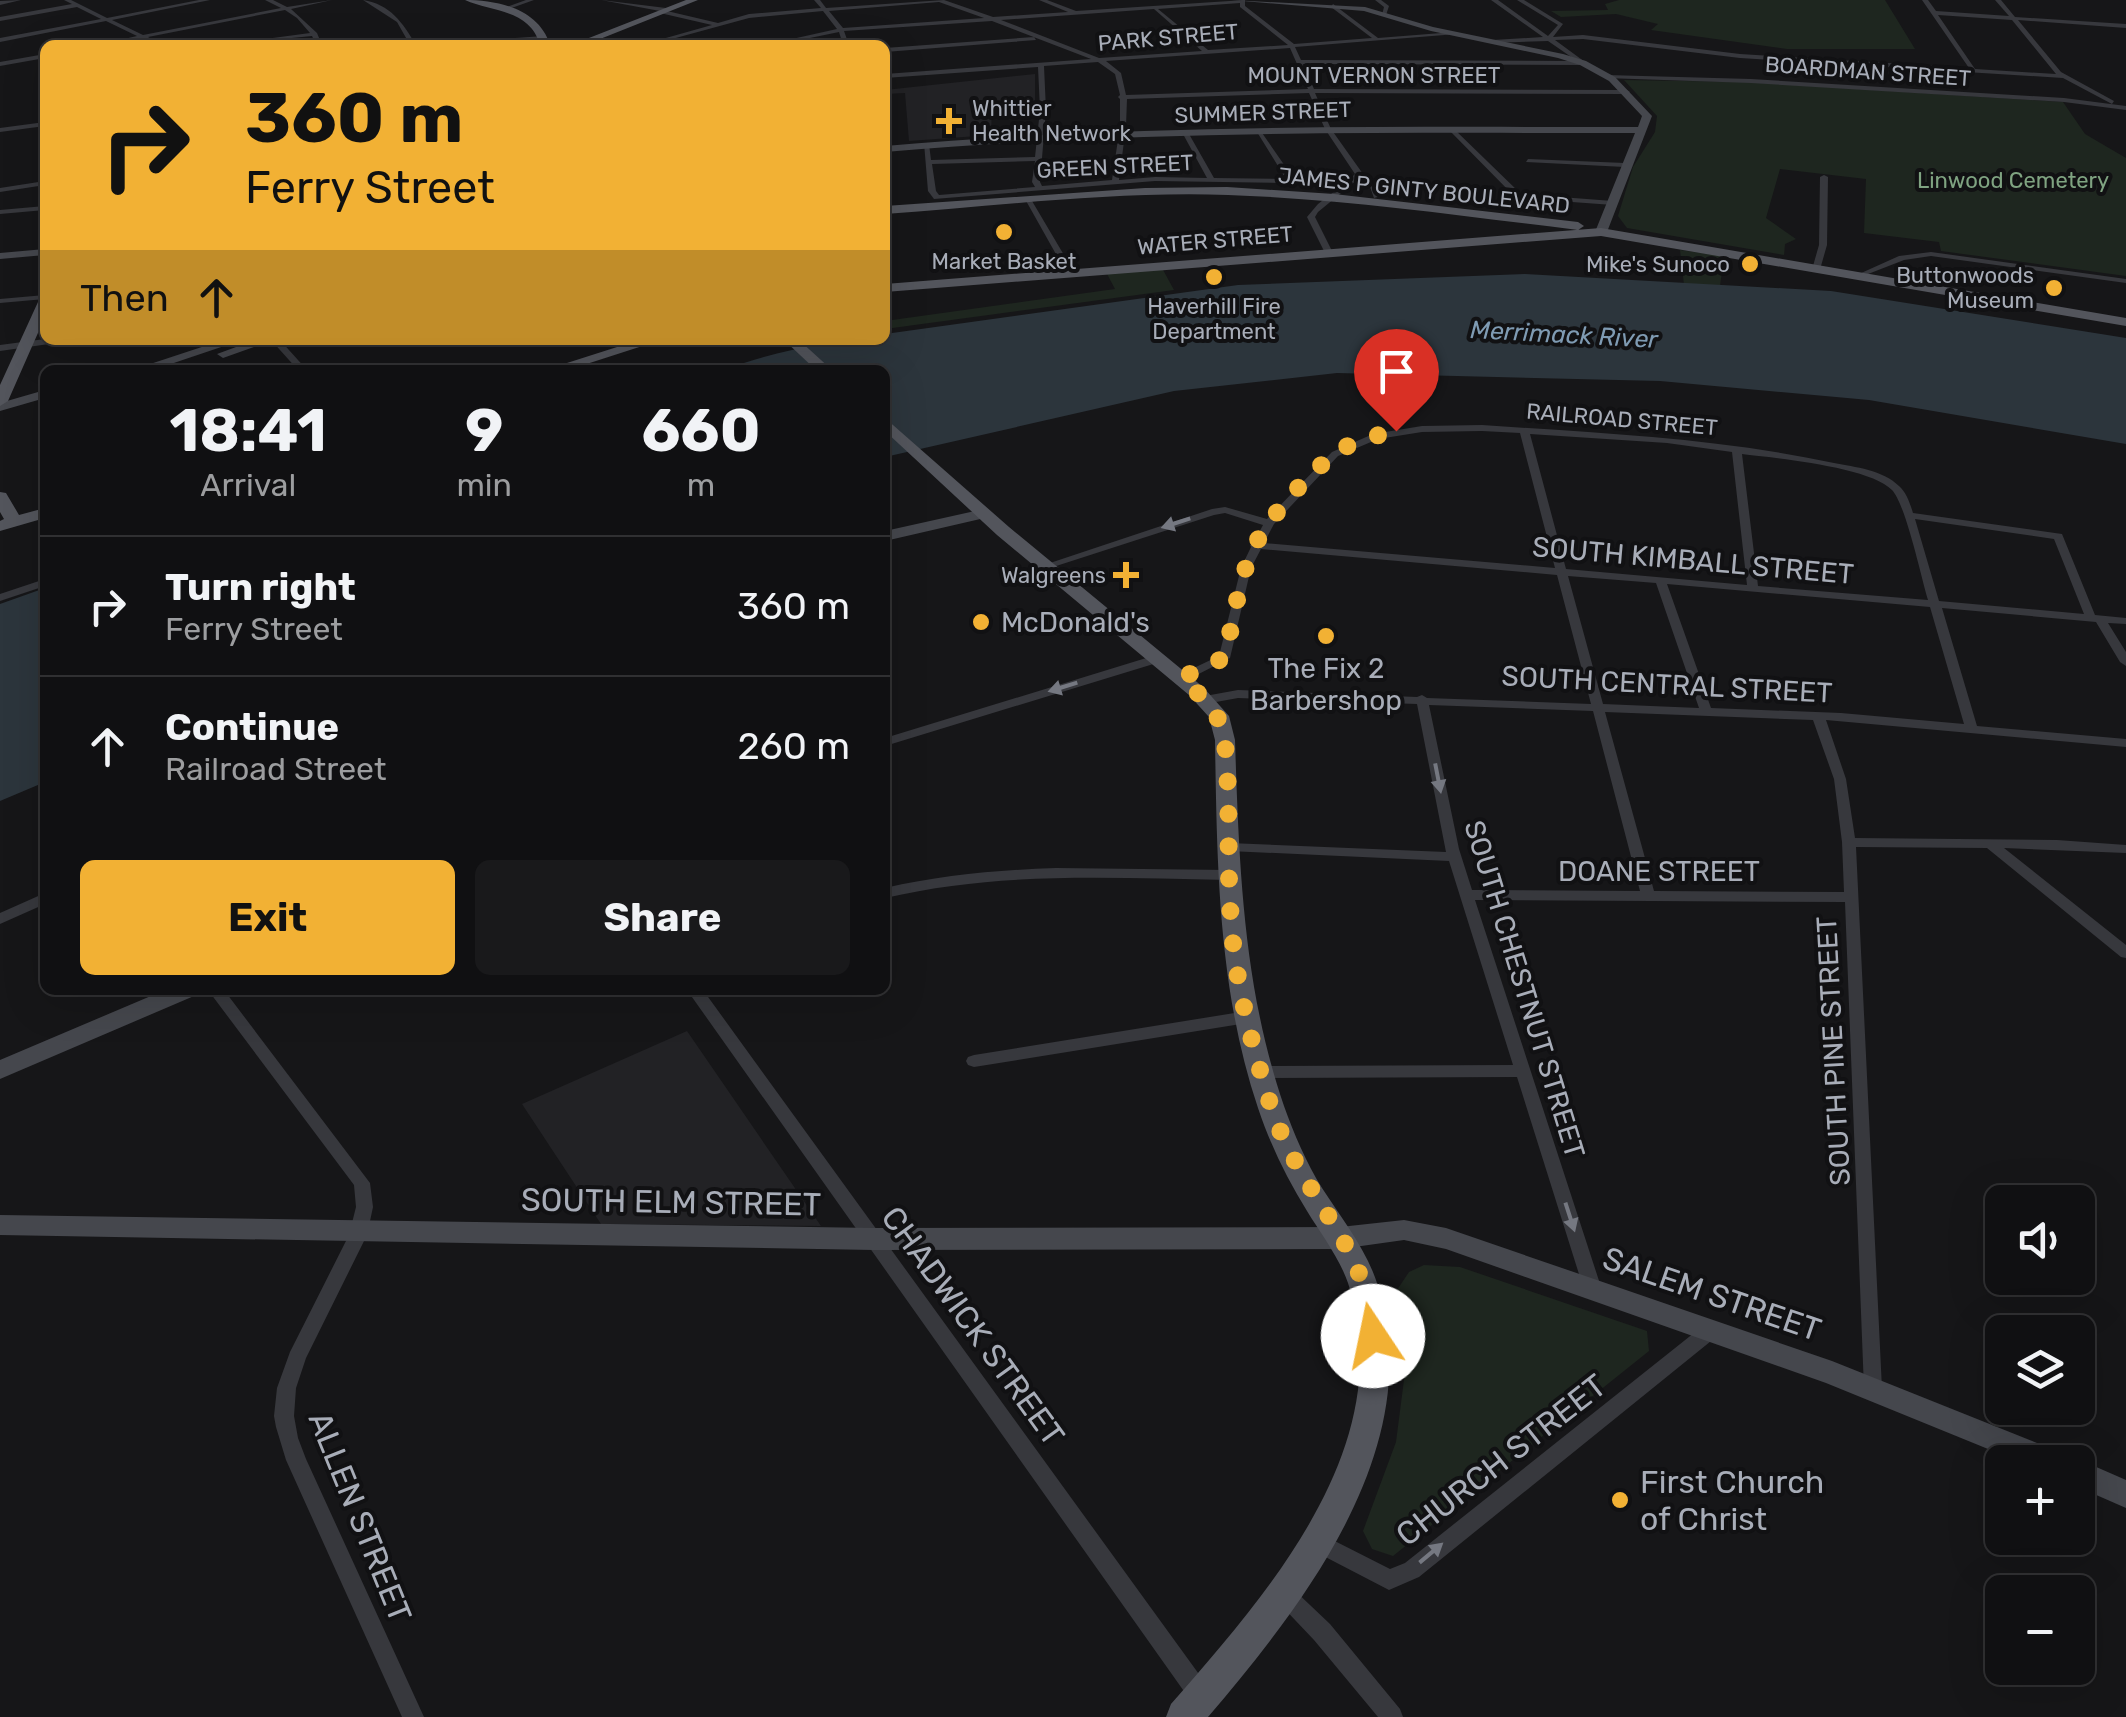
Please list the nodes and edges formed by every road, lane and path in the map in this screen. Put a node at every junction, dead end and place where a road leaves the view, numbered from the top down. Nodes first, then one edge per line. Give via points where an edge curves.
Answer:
1 (18, 0) edge
2 (206, 0) edge
3 (268, 0) edge
4 (330, 0) edge
5 (366, 0) edge
6 (469, 0) edge
7 (532, 0) edge
8 (604, 0) edge
9 (694, 0) edge
10 (817, 0) edge
11 (940, 0) edge
12 (1042, 0) edge
13 (1235, 0) edge
14 (1378, 0) edge
15 (1494, 0) edge
16 (1520, 0) edge
17 (1925, 0) edge
18 (1998, 0) edge
19 (1244, 1) edge
20 (73, 2) edge
21 (1277, 2) edge
22 (0, 3) edge
23 (1333, 6) junction
24 (291, 8) junction
25 (1062, 8) junction
26 (504, 9) junction
27 (824, 10) junction
28 (1156, 10) junction
29 (664, 11) junction
30 (1934, 13) junction
31 (1384, 14) junction
32 (1080, 15) junction
33 (2012, 17) junction
34 (0, 19) edge
35 (107, 19) junction
36 (992, 21) junction
37 (718, 24) junction
38 (2126, 26) edge
39 (841, 30) junction
40 (315, 34) junction
41 (1454, 34) junction
42 (143, 37) junction
43 (1550, 37) junction
44 (1042, 39) junction
45 (1376, 39) junction
46 (0, 40) edge
47 (127, 40) edge
48 (149, 40) edge
49 (265, 40) edge
50 (317, 40) edge
51 (411, 40) edge
52 (560, 40) edge
53 (566, 40) edge
54 (662, 40) edge
55 (793, 40) edge
56 (844, 40) edge
57 (1493, 42) junction
58 (1292, 44) junction
59 (910, 48) junction
60 (890, 50) edge
61 (1206, 51) junction
62 (40, 57) edge
63 (1101, 60) junction
64 (1300, 62) junction
65 (1510, 62) junction
66 (1583, 63) junction
67 (0, 64) edge
68 (1041, 64) junction
69 (1972, 68) junction
70 (928, 73) junction
71 (890, 76) edge
72 (1607, 76) junction
73 (2064, 76) junction
74 (1314, 91) junction
75 (1627, 92) junction
76 (1121, 97) junction
77 (2126, 108) edge
78 (40, 125) edge
79 (1452, 129) junction
80 (0, 130) edge
81 (1328, 130) junction
82 (1643, 130) junction
83 (1260, 132) junction
84 (1186, 134) junction
85 (1122, 136) junction
86 (1040, 137) junction
87 (926, 144) junction
88 (890, 148) edge
89 (1039, 159) junction
90 (1528, 161) dead end
91 (930, 162) junction
92 (1625, 165) junction
93 (1824, 177) dead end
94 (1210, 178) junction
95 (1290, 179) junction
96 (1354, 180) junction
97 (1115, 181) junction
98 (40, 184) edge
99 (1039, 188) junction
100 (0, 190) edge
101 (1378, 196) dead end
102 (1328, 201) junction
103 (1613, 203) junction
104 (1031, 204) junction
105 (40, 208) edge
106 (0, 212) edge
107 (890, 214) edge
108 (1601, 232) junction
109 (1549, 238) junction
110 (1695, 247) junction
111 (1328, 251) junction
112 (40, 252) edge
113 (0, 256) edge
114 (1817, 266) junction
115 (1070, 272) junction
116 (1863, 274) junction
117 (2126, 280) edge
118 (890, 288) edge
119 (40, 299) edge
120 (0, 302) edge
121 (40, 311) edge
122 (2126, 322) edge
123 (40, 343) edge
124 (26, 345) junction
125 (220, 345) edge
126 (255, 345) edge
127 (276, 345) edge
128 (637, 345) edge
129 (796, 345) edge
130 (0, 348) edge
131 (155, 365) edge
132 (189, 365) edge
133 (298, 365) edge
134 (569, 365) edge
135 (819, 365) edge
136 (40, 395) edge
137 (40, 403) edge
138 (0, 405) edge
139 (890, 427) edge
140 (1524, 430) junction
141 (1345, 448) joint
142 (1737, 450) junction
143 (0, 497) edge
144 (40, 514) edge
145 (984, 514) junction
146 (1908, 514) junction
147 (1269, 523) junction
148 (7, 524) edge
149 (890, 535) edge
150 (1255, 544) junction
151 (1046, 566) junction
152 (1558, 571) junction
153 (1660, 580) junction
154 (40, 584) edge
155 (1754, 588) junction
156 (0, 598) edge
157 (1932, 604) junction
158 (2095, 619) junction
159 (2126, 621) edge
160 (1156, 659) junction
161 (2126, 662) edge
162 (1181, 678) junction
163 (1422, 699) junction
164 (1205, 700) junction
165 (1595, 706) junction
166 (1706, 711) junction
167 (1818, 716) junction
168 (1971, 728) junction
169 (890, 740) edge
170 (2126, 743) edge
171 (1849, 842) junction
172 (1991, 846) junction
173 (1228, 847) junction
174 (2126, 848) edge
175 (1455, 858) junction
176 (1229, 875) junction
177 (890, 892) edge
178 (1467, 895) junction
179 (1648, 896) junction
180 (1850, 897) junction
181 (40, 900) edge
182 (0, 919) edge
183 (2126, 953) edge
184 (174, 995) edge
185 (220, 995) edge
186 (700, 995) edge
187 (1247, 1017) junction
188 (974, 1060) dead end
189 (0, 1070) edge
190 (1523, 1071) junction
191 (1261, 1072) junction
192 (0, 1225) edge
193 (360, 1228) junction
194 (1340, 1238) junction
195 (874, 1239) junction
196 (1593, 1290) junction
197 (1710, 1331) junction
198 (1873, 1389) junction
199 (2010, 1445) edge
200 (2095, 1480) edge
201 (2126, 1494) edge
202 (1317, 1542) junction
203 (1282, 1592) junction
204 (1193, 1707) edge
205 (412, 1717) edge
206 (1392, 1717) edge

1 - 22 street
2 - 35 street
3 - 24 street
4 - 24 street
5 - 51 street via 399,21
6 - 26 main road
7 - 26 street
8 - 29 street
9 - 29 main road
10 - 27 street
11 - 27 street
11 - 36 street
12 - 25 street
13 - 19 main road
14 - 31 street via 1387,7
15 - 43 street
16 - 43 street via 1561,24
17 - 30 street
18 - 33 street
19 - 21 main road
19 - 28 street
19 - 58 street via 1242,6
20 - 34 street
20 - 35 street
21 - 23 main road
23 - 31 main road
23 - 45 street
24 - 40 street
24 - 42 street
25 - 32 street
25 - 36 street
26 - 52 main road
27 - 37 street
27 - 39 street
28 - 32 street
28 - 61 street
29 - 37 street
29 - 53 main road
30 - 33 street
30 - 69 street
31 - 41 main road
32 - 36 street
33 - 38 street
33 - 73 street
35 - 42 street
35 - 46 street
36 - 39 street
36 - 44 street
37 - 54 street
39 - 55 street
39 - 56 street
40 - 49 street
40 - 50 street
41 - 45 street, PARK STREET
41 - 57 main road
42 - 47 street
42 - 48 street
43 - 57 street
43 - 66 street
43 - 69 street via 1740,56
44 - 59 street
44 - 63 street
45 - 58 street, PARK STREET
57 - 65 street
57 - 66 main road
58 - 61 street, PARK STREET
58 - 64 street
59 - 60 street
59 - 70 street
61 - 63 street, PARK STREET
62 - 67 street
63 - 68 street, PARK STREET
63 - 76 street via 1117,72
64 - 65 street
64 - 74 street
65 - 66 street
66 - 72 main road
68 - 70 street, PARK STREET
68 - 86 street
69 - 73 street
70 - 71 street, PARK STREET
72 - 75 main road
72 - 77 street, BOARDMAN STREET
73 - 77 street
74 - 75 street, MOUNT VERNON STREET
74 - 76 street, MOUNT VERNON STREET
74 - 81 street
75 - 82 main road via 1647,116
76 - 85 street
78 - 80 street
79 - 81 main road, SUMMER STREET
79 - 82 main road, SUMMER STREET
79 - 103 street via 1519,196
81 - 83 main road, SUMMER STREET
81 - 96 street via 1359,174
82 - 92 main road
83 - 84 main road, SUMMER STREET
83 - 95 street
84 - 85 main road, SUMMER STREET
84 - 94 street
85 - 86 main road, SUMMER STREET
85 - 97 street
86 - 87 main road, SUMMER STREET
86 - 89 street
87 - 88 main road, SUMMER STREET
87 - 91 street, GREEN STREET
89 - 91 street
89 - 99 street
90 - 92 street
91 - 99 street, GREEN STREET via 936,196
92 - 103 main road
93 - 114 street
94 - 95 street, GREEN STREET
94 - 97 street, GREEN STREET
95 - 96 street, GREEN STREET
96 - 101 street via 1372,183
96 - 102 street
97 - 99 street, GREEN STREET
98 - 100 street
102 - 104 main road, JAMES P GINTY BOULEVARD via 1189,197
102 - 108 main road, JAMES P GINTY BOULEVARD
102 - 111 street via 1312,218
103 - 108 main road
104 - 107 main road, JAMES P GINTY BOULEVARD
104 - 115 street
105 - 106 street
108 - 109 main road, WATER STREET
108 - 110 main road, WATER STREET
109 - 110 main road, WATER STREET
109 - 111 main road, WATER STREET
110 - 114 main road, WATER STREET
111 - 115 main road, WATER STREET
112 - 113 main road
114 - 116 main road, WATER STREET
115 - 118 main road, WATER STREET
116 - 117 street via 1931,254
116 - 122 main road, WATER STREET
119 - 120 street
121 - 124 main road
123 - 124 street
124 - 130 street
124 - 138 main road
125 - 131 main road
126 - 132 main road
127 - 133 street
128 - 134 main road
129 - 135 main road
136 - 138 main road
137 - 138 main road
139 - 145 main road
140 - 141 street, RAILROAD STREET via 1396,431
140 - 142 street, RAILROAD STREET
140 - 152 street
141 - 147 street
142 - 146 street, RAILROAD STREET via 1848,468 1894,486
142 - 155 street
143 - 148 main road
144 - 148 main road
145 - 149 main road
145 - 151 main road
146 - 157 street
146 - 158 street via 2058,536
147 - 150 street
147 -> 151 street via 1212,512
150 - 152 street, SOUTH KIMBALL STREET
150 - 162 street via 1224,658
151 - 160 main road
152 - 153 street, SOUTH KIMBALL STREET
152 - 165 street
153 - 155 street, SOUTH KIMBALL STREET
153 - 166 street
154 - 156 street
155 - 157 street, SOUTH KIMBALL STREET
157 - 158 street, SOUTH KIMBALL STREET
157 - 168 street
158 - 159 street, SOUTH KIMBALL STREET
158 - 161 street
160 - 162 main road
160 -> 169 street
162 - 164 main road
163 - 164 street, SOUTH CENTRAL STREET via 1238,694
163 - 165 street, SOUTH CENTRAL STREET
163 -> 175 street, SOUTH CHESTNUT STREET
164 - 173 main road via 1223,728
165 - 166 street, SOUTH CENTRAL STREET
165 - 179 street
166 - 167 street, SOUTH CENTRAL STREET
167 - 168 street, SOUTH CENTRAL STREET
167 - 171 street, SOUTH PINE STREET via 1840,779
168 - 170 street, SOUTH CENTRAL STREET
171 - 172 street
171 - 180 street, SOUTH PINE STREET
172 - 174 street
172 - 183 street
173 - 175 street
173 - 176 main road
175 - 178 street, SOUTH CHESTNUT STREET
176 - 177 street via 1012,875
176 - 187 main road
178 - 179 street, DOANE STREET
178 - 190 street, SOUTH CHESTNUT STREET
179 - 180 street, DOANE STREET
180 - 198 street, SOUTH PINE STREET
181 - 182 street
184 - 189 main road
185 - 193 street via 362,1183 368,1200
186 - 195 street, CHADWICK STREET
187 - 188 street
187 - 191 main road
190 - 191 street
190 -> 196 street, SOUTH CHESTNUT STREET
191 - 194 main road via 1300,1175
192 - 193 main road, SOUTH ELM STREET
193 - 195 main road, SOUTH ELM STREET
193 - 205 street, ALLEN STREET via 295,1365 284,1415 288,1438
194 - 195 main road, SOUTH ELM STREET
194 - 196 main road, SALEM STREET via 1423,1232
194 - 202 main road via 1368,1303 1374,1373 1350,1482
195 - 204 street, CHADWICK STREET
196 - 197 main road, SALEM STREET
197 - 198 main road, SALEM STREET
202 -> 197 street, CHURCH STREET via 1389,1580 1412,1570
198 - 199 main road, SALEM STREET
200 - 201 main road
202 - 203 main road
203 - 204 main road
203 - 206 street

